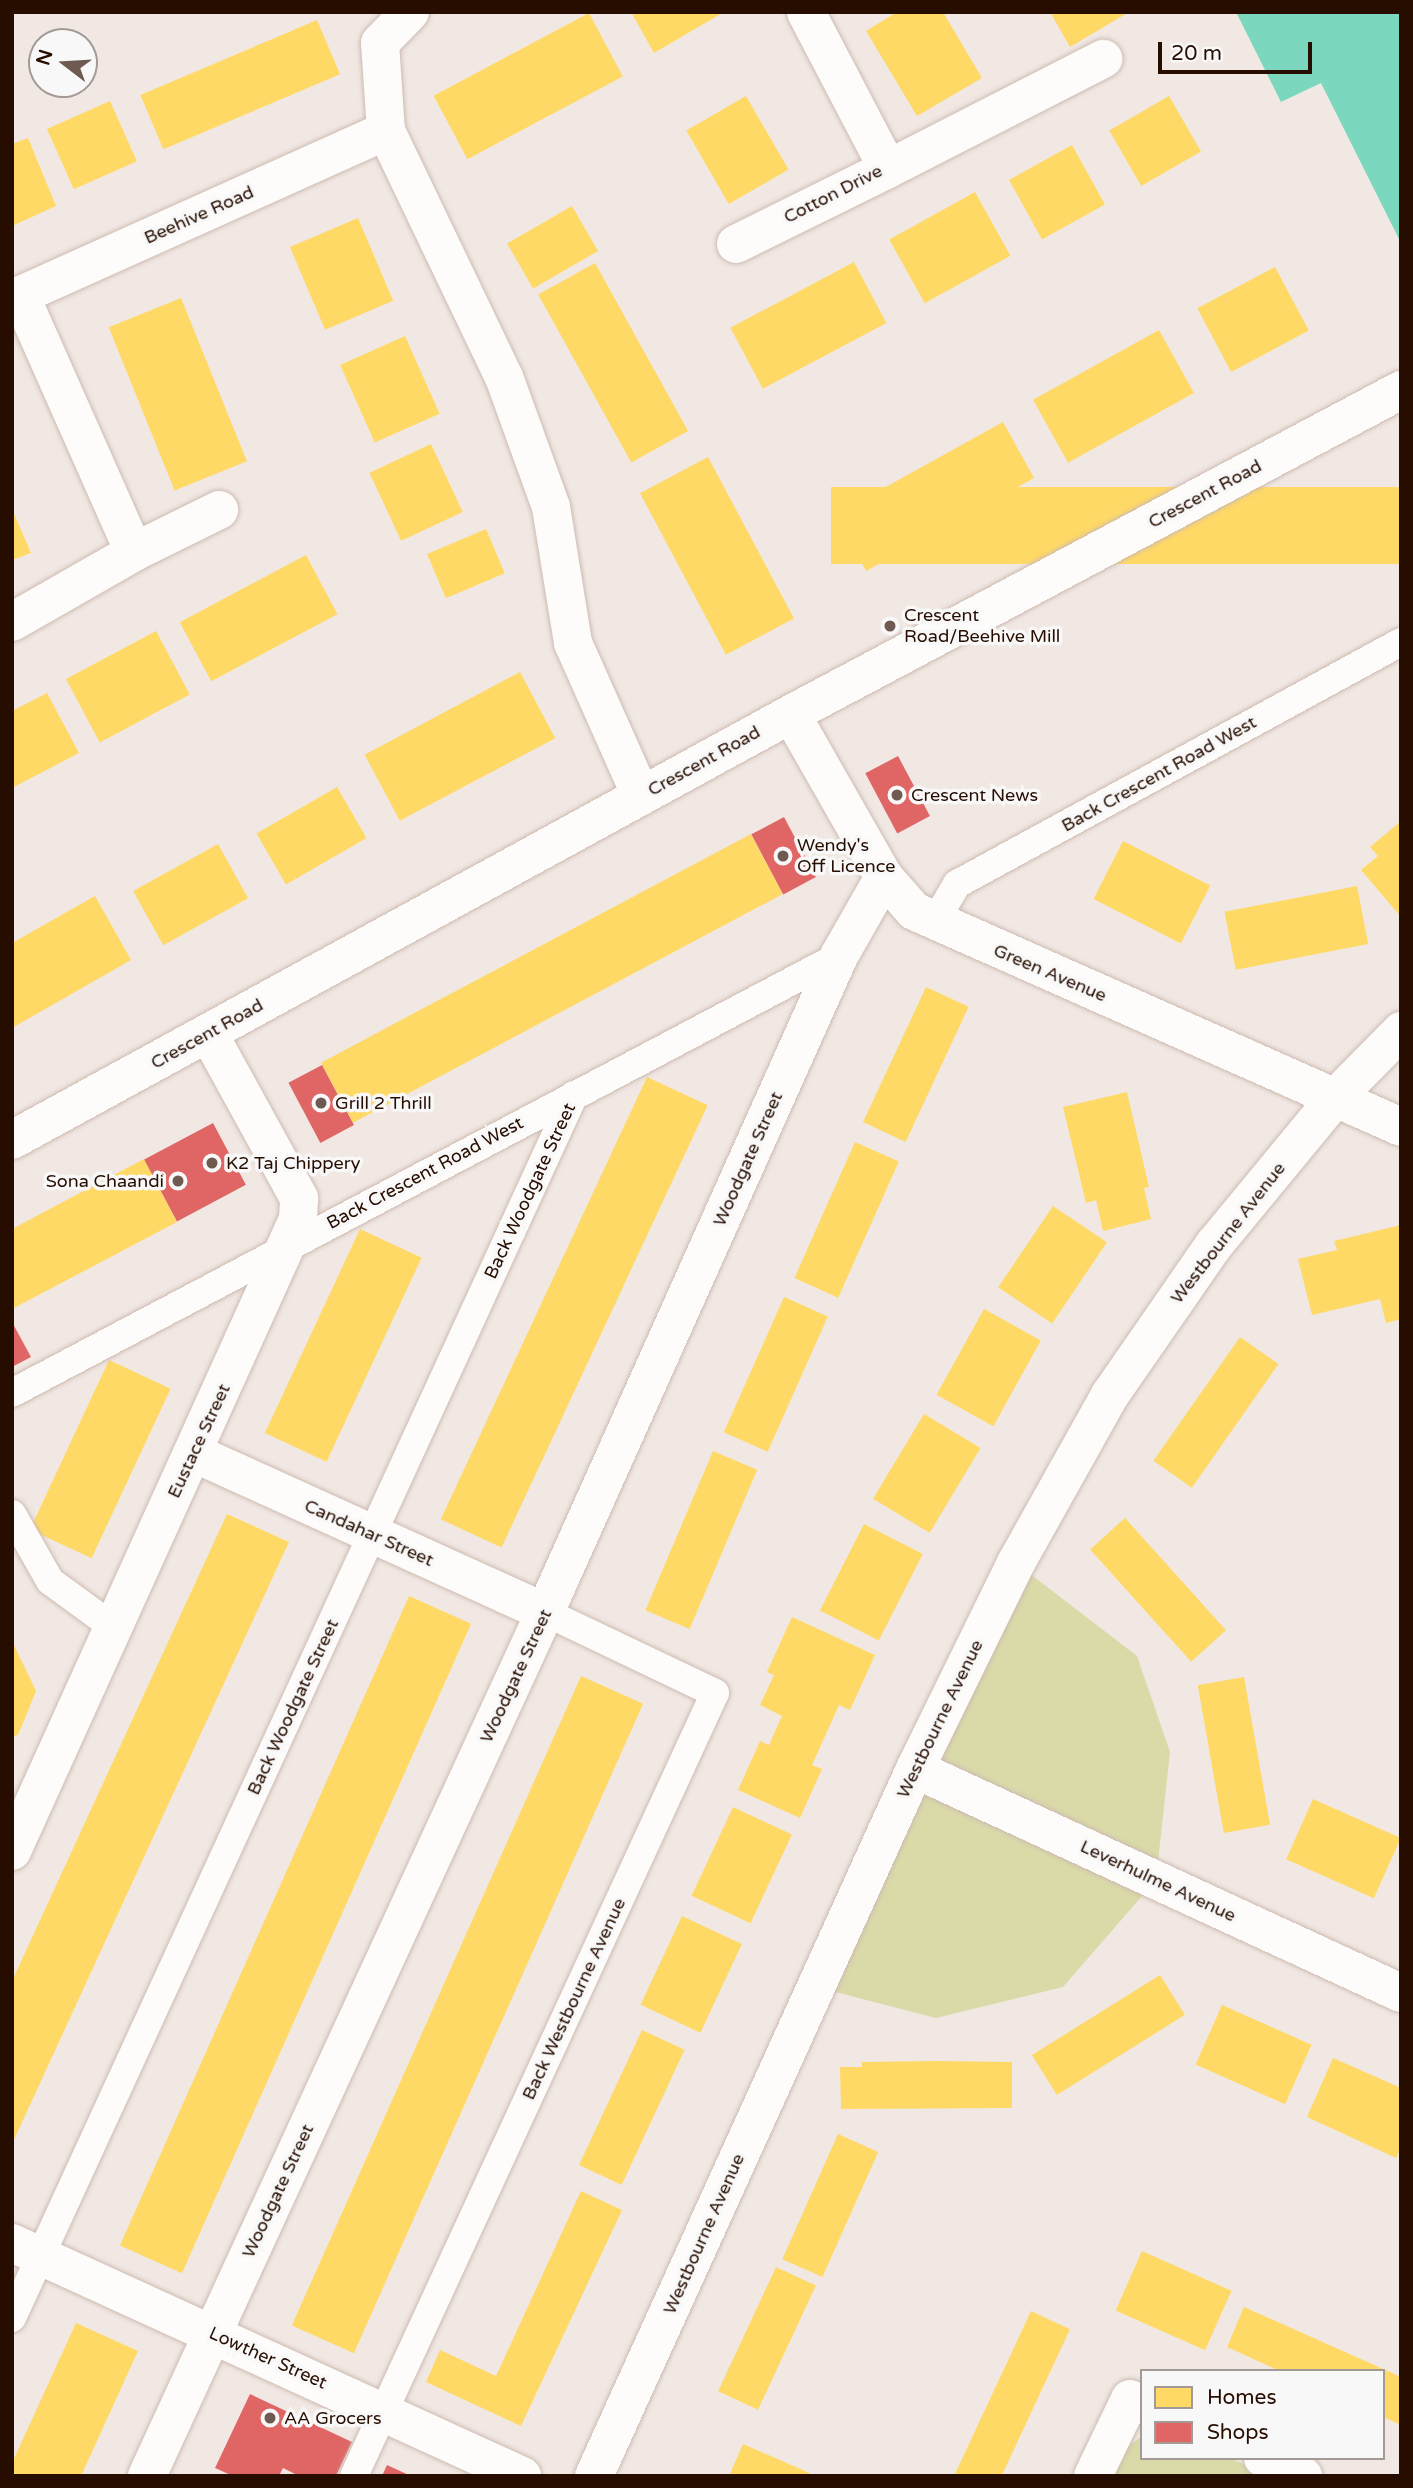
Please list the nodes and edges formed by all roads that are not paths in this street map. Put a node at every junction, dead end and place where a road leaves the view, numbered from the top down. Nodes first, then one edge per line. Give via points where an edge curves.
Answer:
1 (410, 12) edge
2 (806, 12) edge
3 (1103, 59) dead end
4 (386, 131) junction
5 (888, 169) junction
6 (736, 244) dead end
7 (16, 297) edge
8 (1401, 390) edge
9 (219, 510) dead end
10 (134, 552) junction
11 (12, 622) edge
12 (1401, 642) edge
13 (791, 714) junction
14 (641, 796) junction
15 (884, 877) junction
16 (934, 923) junction
17 (839, 956) junction
18 (1401, 1031) edge
19 (209, 1034) junction
20 (574, 1095) junction
21 (1336, 1097) junction
22 (1401, 1126) edge
23 (12, 1140) edge
24 (288, 1245) junction
25 (12, 1393) edge
26 (194, 1453) junction
27 (12, 1514) edge
28 (372, 1534) junction
29 (545, 1612) junction
30 (113, 1627) junction
31 (915, 1769) junction
32 (12, 1851) edge
33 (1401, 1993) edge
34 (27, 2249) edge
35 (12, 2318) edge
36 (213, 2333) junction
37 (1140, 2404) edge
38 (384, 2411) junction
39 (1267, 2460) edge
40 (147, 2476) edge
41 (354, 2476) edge
42 (522, 2476) edge
43 (594, 2476) edge
44 (1093, 2476) edge
45 (1303, 2476) edge

1 - 4 street via 380,43
2 - 5 street, Cotton Drive
3 - 5 street
4 - 7 street, Beehive Road
4 - 14 street via 504,377 551,507 573,643
5 - 6 street, Cotton Drive
7 - 10 street
8 - 13 street, Crescent Road
9 - 10 street
10 - 11 street
12 - 16 lane, Back Crescent Road West via 957,884
13 - 14 street, Crescent Road
13 - 15 street, Green Avenue
14 - 19 street, Crescent Road
15 - 16 street, Green Avenue via 914,911
15 - 17 street, Woodgate Street
16 - 21 street, Green Avenue
17 - 20 lane, Back Crescent Road West
17 - 29 street, Woodgate Street
18 - 21 street, Westbourne Avenue
19 - 23 street, Crescent Road
19 - 24 street, Eustace Street via 299,1198 298,1219
20 - 24 lane, Back Crescent Road West
20 - 28 lane, Back Woodgate Street
21 - 22 street, Green Avenue
21 - 31 street, Westbourne Avenue via 1214,1245 1110,1395 1016,1563
24 - 25 lane, Back Crescent Road West
24 - 26 street, Eustace Street
26 - 28 street, Candahar Street
26 - 30 street, Eustace Street
27 - 30 lane via 50,1581
28 - 29 street, Candahar Street
28 - 34 lane, Back Woodgate Street
29 - 36 street, Woodgate Street
29 - 38 lane, Back Westbourne Avenue via 715,1693
30 - 32 street, Eustace Street
31 - 33 street, Leverhulme Avenue
31 - 43 street, Westbourne Avenue
34 - 35 lane, Back Woodgate Street
34 - 36 street, Lowther Street
36 - 38 street, Lowther Street
36 - 40 street, Woodgate Street
37 - 44 street via 1130,2399
38 - 41 lane, Back Westbourne Avenue
38 - 42 street, Lowther Street
39 - 45 street

